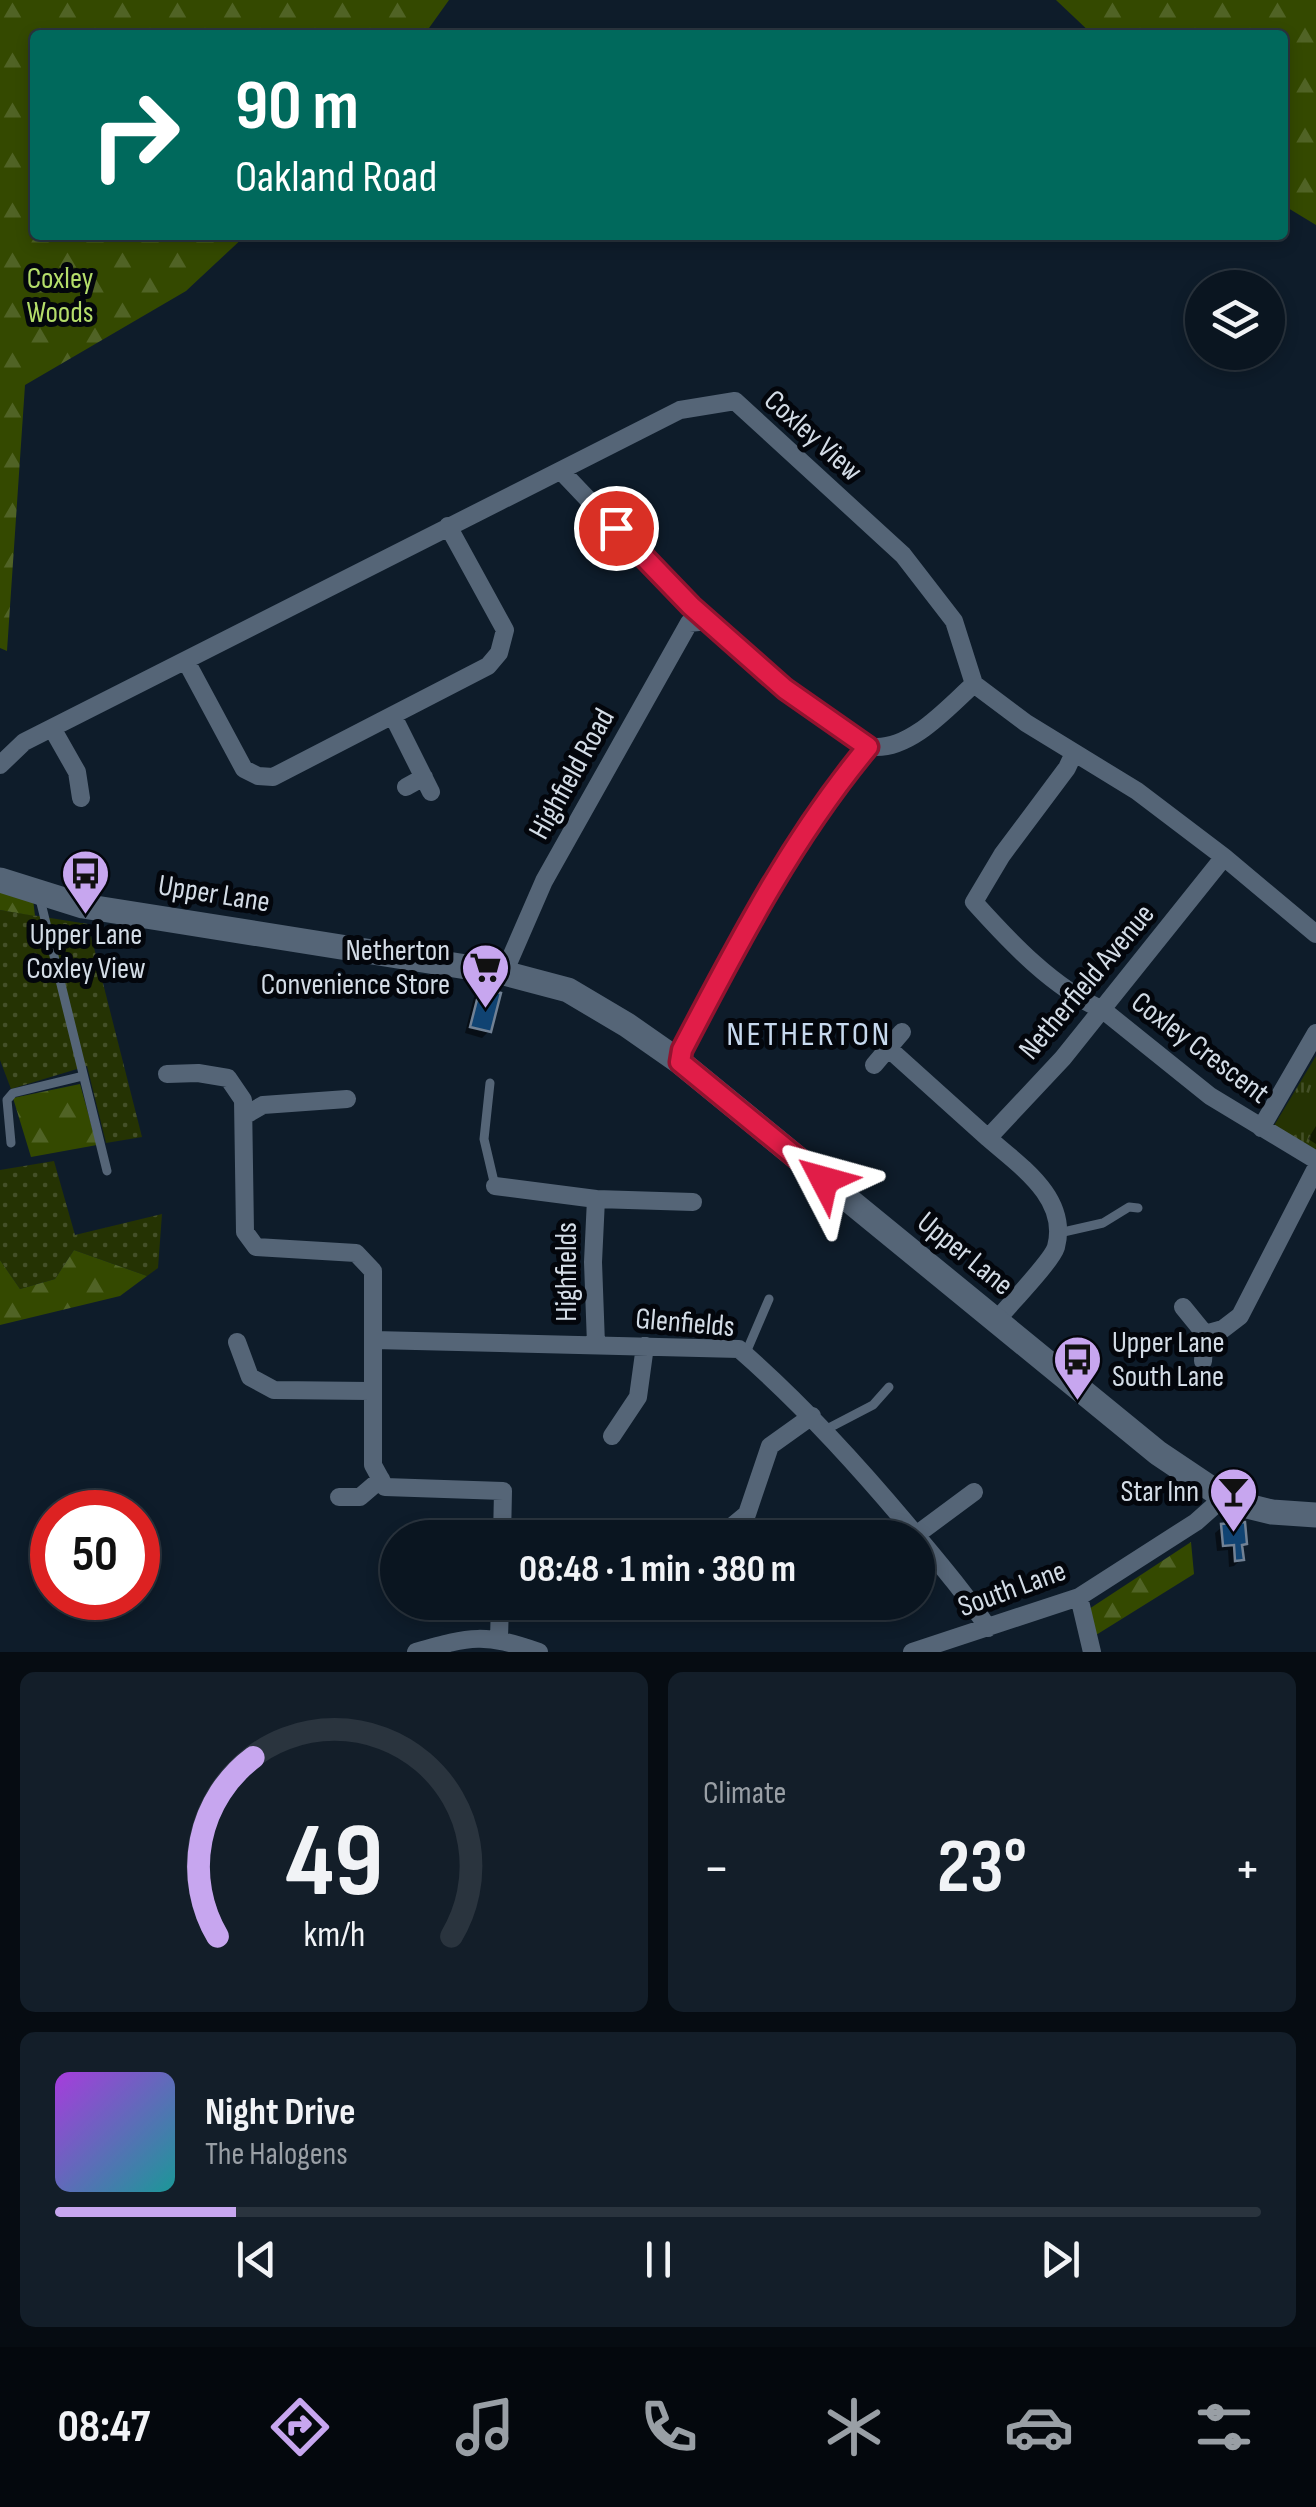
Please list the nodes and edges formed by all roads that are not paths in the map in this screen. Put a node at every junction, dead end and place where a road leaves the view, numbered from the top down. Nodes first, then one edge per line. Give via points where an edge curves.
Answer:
1 (562, 472) junction
2 (448, 526) junction
3 (708, 621) junction
4 (186, 661) junction
5 (974, 684) junction
6 (393, 716) junction
7 (52, 728) junction
8 (868, 747) junction
9 (1074, 752) junction
10 (0, 765) edge
11 (406, 787) dead end
12 (81, 798) dead end
13 (1224, 857) junction
14 (0, 880) edge
15 (39, 892) junction
16 (1316, 934) edge
17 (504, 973) junction
18 (1103, 1010) junction
19 (902, 1032) dead end
20 (1316, 1033) edge
21 (888, 1048) junction
22 (680, 1062) junction
23 (874, 1066) dead end
24 (167, 1074) dead end
25 (82, 1076) junction
26 (490, 1083) dead end
27 (347, 1099) dead end
28 (244, 1116) junction
29 (1260, 1128) junction
30 (988, 1138) junction
31 (11, 1143) dead end
32 (1316, 1160) edge
33 (1316, 1168) edge
34 (107, 1171) dead end
35 (496, 1186) joint
36 (596, 1199) junction
37 (693, 1202) dead end
38 (1138, 1208) dead end
39 (1056, 1234) junction
40 (770, 1299) dead end
41 (1183, 1307) dead end
42 (996, 1321) junction
43 (1204, 1334) junction
44 (374, 1340) junction
45 (237, 1342) dead end
46 (596, 1344) junction
47 (645, 1346) junction
48 (746, 1354) junction
49 (1203, 1362) dead end
50 (890, 1387) dead end
51 (370, 1391) junction
52 (818, 1423) junction
53 (612, 1436) dead end
54 (380, 1479) junction
55 (974, 1492) dead end
56 (339, 1497) dead end
57 (1223, 1498) junction
58 (1316, 1516) edge
59 (502, 1520) edge
60 (739, 1520) edge
61 (903, 1520) edge
62 (935, 1521) edge
63 (935, 1557) edge
64 (1079, 1596) junction
65 (500, 1620) edge
66 (988, 1628) junction
67 (500, 1638) junction
68 (416, 1652) edge
69 (540, 1652) edge
70 (912, 1652) edge
71 (1092, 1652) edge

1 - 2 street, Coxley View
1 - 3 street
1 - 5 street, Coxley View via 680,410 734,401 903,555 954,621
2 - 4 street, Coxley View
2 - 6 street via 506,630 488,666
3 - 8 street via 785,689
3 - 17 street, Highfield Road via 688,623 544,881
4 - 6 street via 244,769 258,776 272,777
4 - 7 street, Coxley View
5 - 8 street via 895,746
5 - 9 street
6 - 11 street via 427,784
7 - 10 street, Coxley View
7 - 12 street via 76,772
8 - 22 street via 746,927
9 - 13 street
9 - 18 street, Coxley Crescent via 974,902 1037,964
13 - 16 street
13 - 18 street, Netherfield Avenue
14 - 15 main road, Upper Lane
15 - 17 main road, Upper Lane via 83,906
15 - 25 lane
17 - 22 main road, Upper Lane via 568,990
18 - 29 street, Coxley Crescent
18 - 30 street, Netherfield Avenue
19 - 21 street
20 - 29 street
21 - 23 street
21 - 30 street
22 - 42 main road, Upper Lane
24 - 28 street via 228,1078
25 - 31 lane via 14,1093 7,1100
25 - 34 lane
26 - 35 lane via 484,1139
27 - 28 street via 263,1105
28 - 44 street via 246,1232 256,1246 356,1254 373,1271
29 - 32 street, Coxley Crescent
30 - 39 street via 1048,1194
33 - 43 street via 1240,1316
35 - 36 street, Highfields
36 - 37 street, Highfields
36 - 46 street, Highfields
38 - 39 lane
39 - 42 street via 1056,1249
40 - 48 lane
41 - 43 street
42 - 57 main road, Upper Lane
43 - 49 street
44 - 46 street, Glenfields
44 - 51 street
45 - 51 street via 250,1377 274,1390
46 - 47 street, Glenfields
47 - 48 street, Glenfields
47 - 53 street via 638,1397
48 - 52 street, Glenfields
50 - 52 lane via 873,1405
51 - 54 street via 372,1465
52 - 60 street via 770,1446
52 - 61 street, Glenfields
54 - 56 street via 360,1497
54 - 59 street via 385,1486 503,1491
55 - 62 street
57 - 58 main road, Upper Lane
57 - 64 street, South Lane
63 - 66 street, Glenfields
64 - 66 street, South Lane
64 - 71 street
65 - 67 street
66 - 70 street, South Lane
67 - 68 street via 469,1637
67 - 69 street

